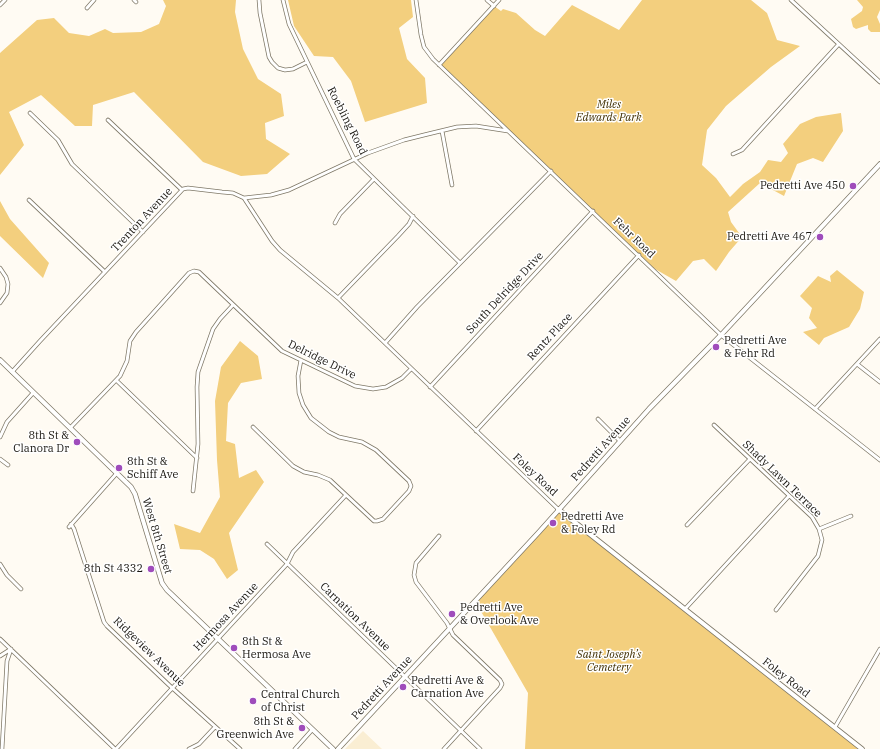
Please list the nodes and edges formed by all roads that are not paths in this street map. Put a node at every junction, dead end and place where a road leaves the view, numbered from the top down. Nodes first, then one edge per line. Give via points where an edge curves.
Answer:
1 (5, 0) edge
2 (94, 0) edge
3 (259, 0) edge
4 (283, 0) edge
5 (416, 0) edge
6 (487, 0) edge
7 (499, 0) edge
8 (791, 0) edge
9 (0, 5) edge
10 (494, 6) junction
11 (87, 8) dead end
12 (838, 45) junction
13 (307, 62) junction
14 (440, 65) junction
15 (880, 82) edge
16 (30, 113) dead end
17 (108, 120) dead end
18 (442, 131) junction
19 (508, 131) junction
20 (733, 154) dead end
21 (354, 159) junction
22 (880, 164) edge
23 (551, 171) junction
24 (374, 179) junction
25 (452, 185) dead end
26 (182, 190) junction
27 (244, 198) junction
28 (29, 200) dead end
29 (593, 211) junction
30 (413, 216) junction
31 (334, 223) dead end
32 (143, 232) junction
33 (639, 255) junction
34 (460, 263) junction
35 (0, 268) edge
36 (105, 272) junction
37 (338, 298) junction
38 (0, 303) edge
39 (233, 305) junction
40 (721, 335) junction
41 (880, 339) edge
42 (385, 343) junction
43 (0, 360) edge
44 (301, 360) junction
45 (857, 364) junction
46 (411, 369) junction
47 (12, 372) junction
48 (116, 381) junction
49 (880, 382) edge
50 (430, 387) junction
51 (33, 393) junction
52 (814, 409) junction
53 (598, 419) dead end
54 (714, 425) dead end
55 (253, 427) dead end
56 (70, 428) junction
57 (476, 431) junction
58 (0, 437) edge
59 (620, 441) junction
60 (197, 458) junction
61 (0, 459) edge
62 (750, 459) junction
63 (880, 460) edge
64 (8, 465) dead end
65 (117, 473) junction
66 (193, 491) dead end
67 (346, 495) junction
68 (789, 496) junction
69 (558, 509) junction
70 (850, 516) dead end
71 (687, 524) dead end
72 (819, 529) junction
73 (439, 536) dead end
74 (267, 544) dead end
75 (0, 564) edge
76 (288, 564) junction
77 (21, 589) dead end
78 (685, 609) junction
79 (776, 610) dead end
80 (449, 629) junction
81 (0, 639) edge
82 (218, 639) junction
83 (11, 649) junction
84 (880, 649) edge
85 (0, 656) edge
86 (405, 677) junction
87 (173, 688) junction
88 (215, 727) junction
89 (835, 727) junction
90 (312, 730) junction
91 (461, 730) junction
92 (2, 749) edge
93 (116, 749) edge
94 (189, 749) edge
95 (240, 749) edge
96 (295, 749) edge
97 (333, 749) edge
98 (338, 749) edge
99 (444, 749) edge
100 (480, 749) edge
101 (862, 749) edge

1 - 9 street
2 - 11 street
3 - 13 street via 272,62 285,70
4 - 13 street, Roebling Road via 290,24
5 - 14 street, Fehr Road via 424,47
6 - 10 street
7 - 10 street
8 - 12 street
10 - 14 street
12 - 15 street
12 - 20 street via 742,150
13 - 21 street, Roebling Road
14 - 19 street, Fehr Road
16 - 32 street via 58,140 72,164
17 - 26 street
18 - 19 street, Trenton Avenue via 476,126
18 - 21 street, Trenton Avenue via 404,140
18 - 25 street
19 - 23 street, Fehr Road
21 - 24 street, Roebling Road
21 - 27 street, Trenton Avenue via 289,190
22 - 40 street, Pedretti Avenue
23 - 29 street, Fehr Road
23 - 34 street
24 - 30 street, Roebling Road
24 - 31 street
26 - 27 street, Trenton Avenue via 188,188 233,193
26 - 32 street, Trenton Avenue
27 - 37 street, Foley Road via 280,250
28 - 36 street
29 - 33 street, Fehr Road
29 - 50 street, South Delridge Drive
30 - 34 street, Roebling Road
30 - 37 street via 409,224
32 - 36 street, Trenton Avenue
33 - 40 street, Fehr Road
33 - 57 street, Rentz Place
34 - 42 street
35 - 38 street via 8,284 7,293
36 - 47 street, Trenton Avenue
37 - 42 street, Foley Road
39 - 44 street, Delridge Drive via 276,347
39 - 48 street, Delridge Drive via 201,274 194,271 189,273 136,332 129,347 125,368
39 - 60 street via 213,329 198,372
40 - 52 street, Fehr Road
40 - 59 street, Pedretti Avenue
41 - 45 street
42 - 46 street, Foley Road
43 - 47 street, West 8th Street
44 - 46 street, Delridge Drive via 366,389 379,389 391,385
44 - 67 street via 298,376 299,393 311,418 334,435 355,440 382,454 409,481 410,486 409,491 377,522
45 - 49 street
45 - 52 street
46 - 50 street, Foley Road
47 - 51 street, West 8th Street
48 - 56 street
48 - 60 street
50 - 57 street, Foley Road
51 - 56 street, West 8th Street
51 - 58 street via 10,417
52 - 63 street, Fehr Road
53 - 59 street
54 - 62 street, Shady Lawn Terrace
55 - 67 street via 293,466 325,478
56 - 65 street, West 8th Street
57 - 69 street, Foley Road
59 - 69 street, Pedretti Avenue
60 - 66 street
61 - 64 street
62 - 68 street, Shady Lawn Terrace
62 - 71 street
65 - 82 street, West 8th Street via 134,491 164,587
65 - 87 street, Ridgeview Avenue via 70,526 74,529 104,622
67 - 76 street, Hermosa Avenue via 293,552
68 - 72 street, Shady Lawn Terrace via 812,518
68 - 78 street
69 - 78 street, Foley Road
69 - 80 street, Pedretti Avenue
70 - 72 street
72 - 79 street, Shady Lawn Terrace via 822,540 818,556
73 - 80 street via 419,558 414,574 418,585 448,623
74 - 76 street, Carnation Avenue
75 - 77 street
76 - 82 street, Hermosa Avenue
76 - 86 street, Carnation Avenue
78 - 89 street, Foley Road
80 - 86 street, Pedretti Avenue
80 - 91 street via 502,684
81 - 83 street
82 - 87 street, Hermosa Avenue
82 - 90 street, West 8th Street
83 - 85 street
83 - 92 street via 7,662
83 - 93 street
84 - 89 street
86 - 91 street, Carnation Avenue
86 - 98 street, Pedretti Avenue
87 - 88 street, Ridgeview Avenue
87 - 93 street, Hermosa Avenue
88 - 94 street via 199,744
88 - 95 street, Ridgeview Avenue
89 - 101 street, Foley Road
90 - 96 street
90 - 97 street, West 8th Street
91 - 99 street
91 - 100 street, Carnation Avenue

